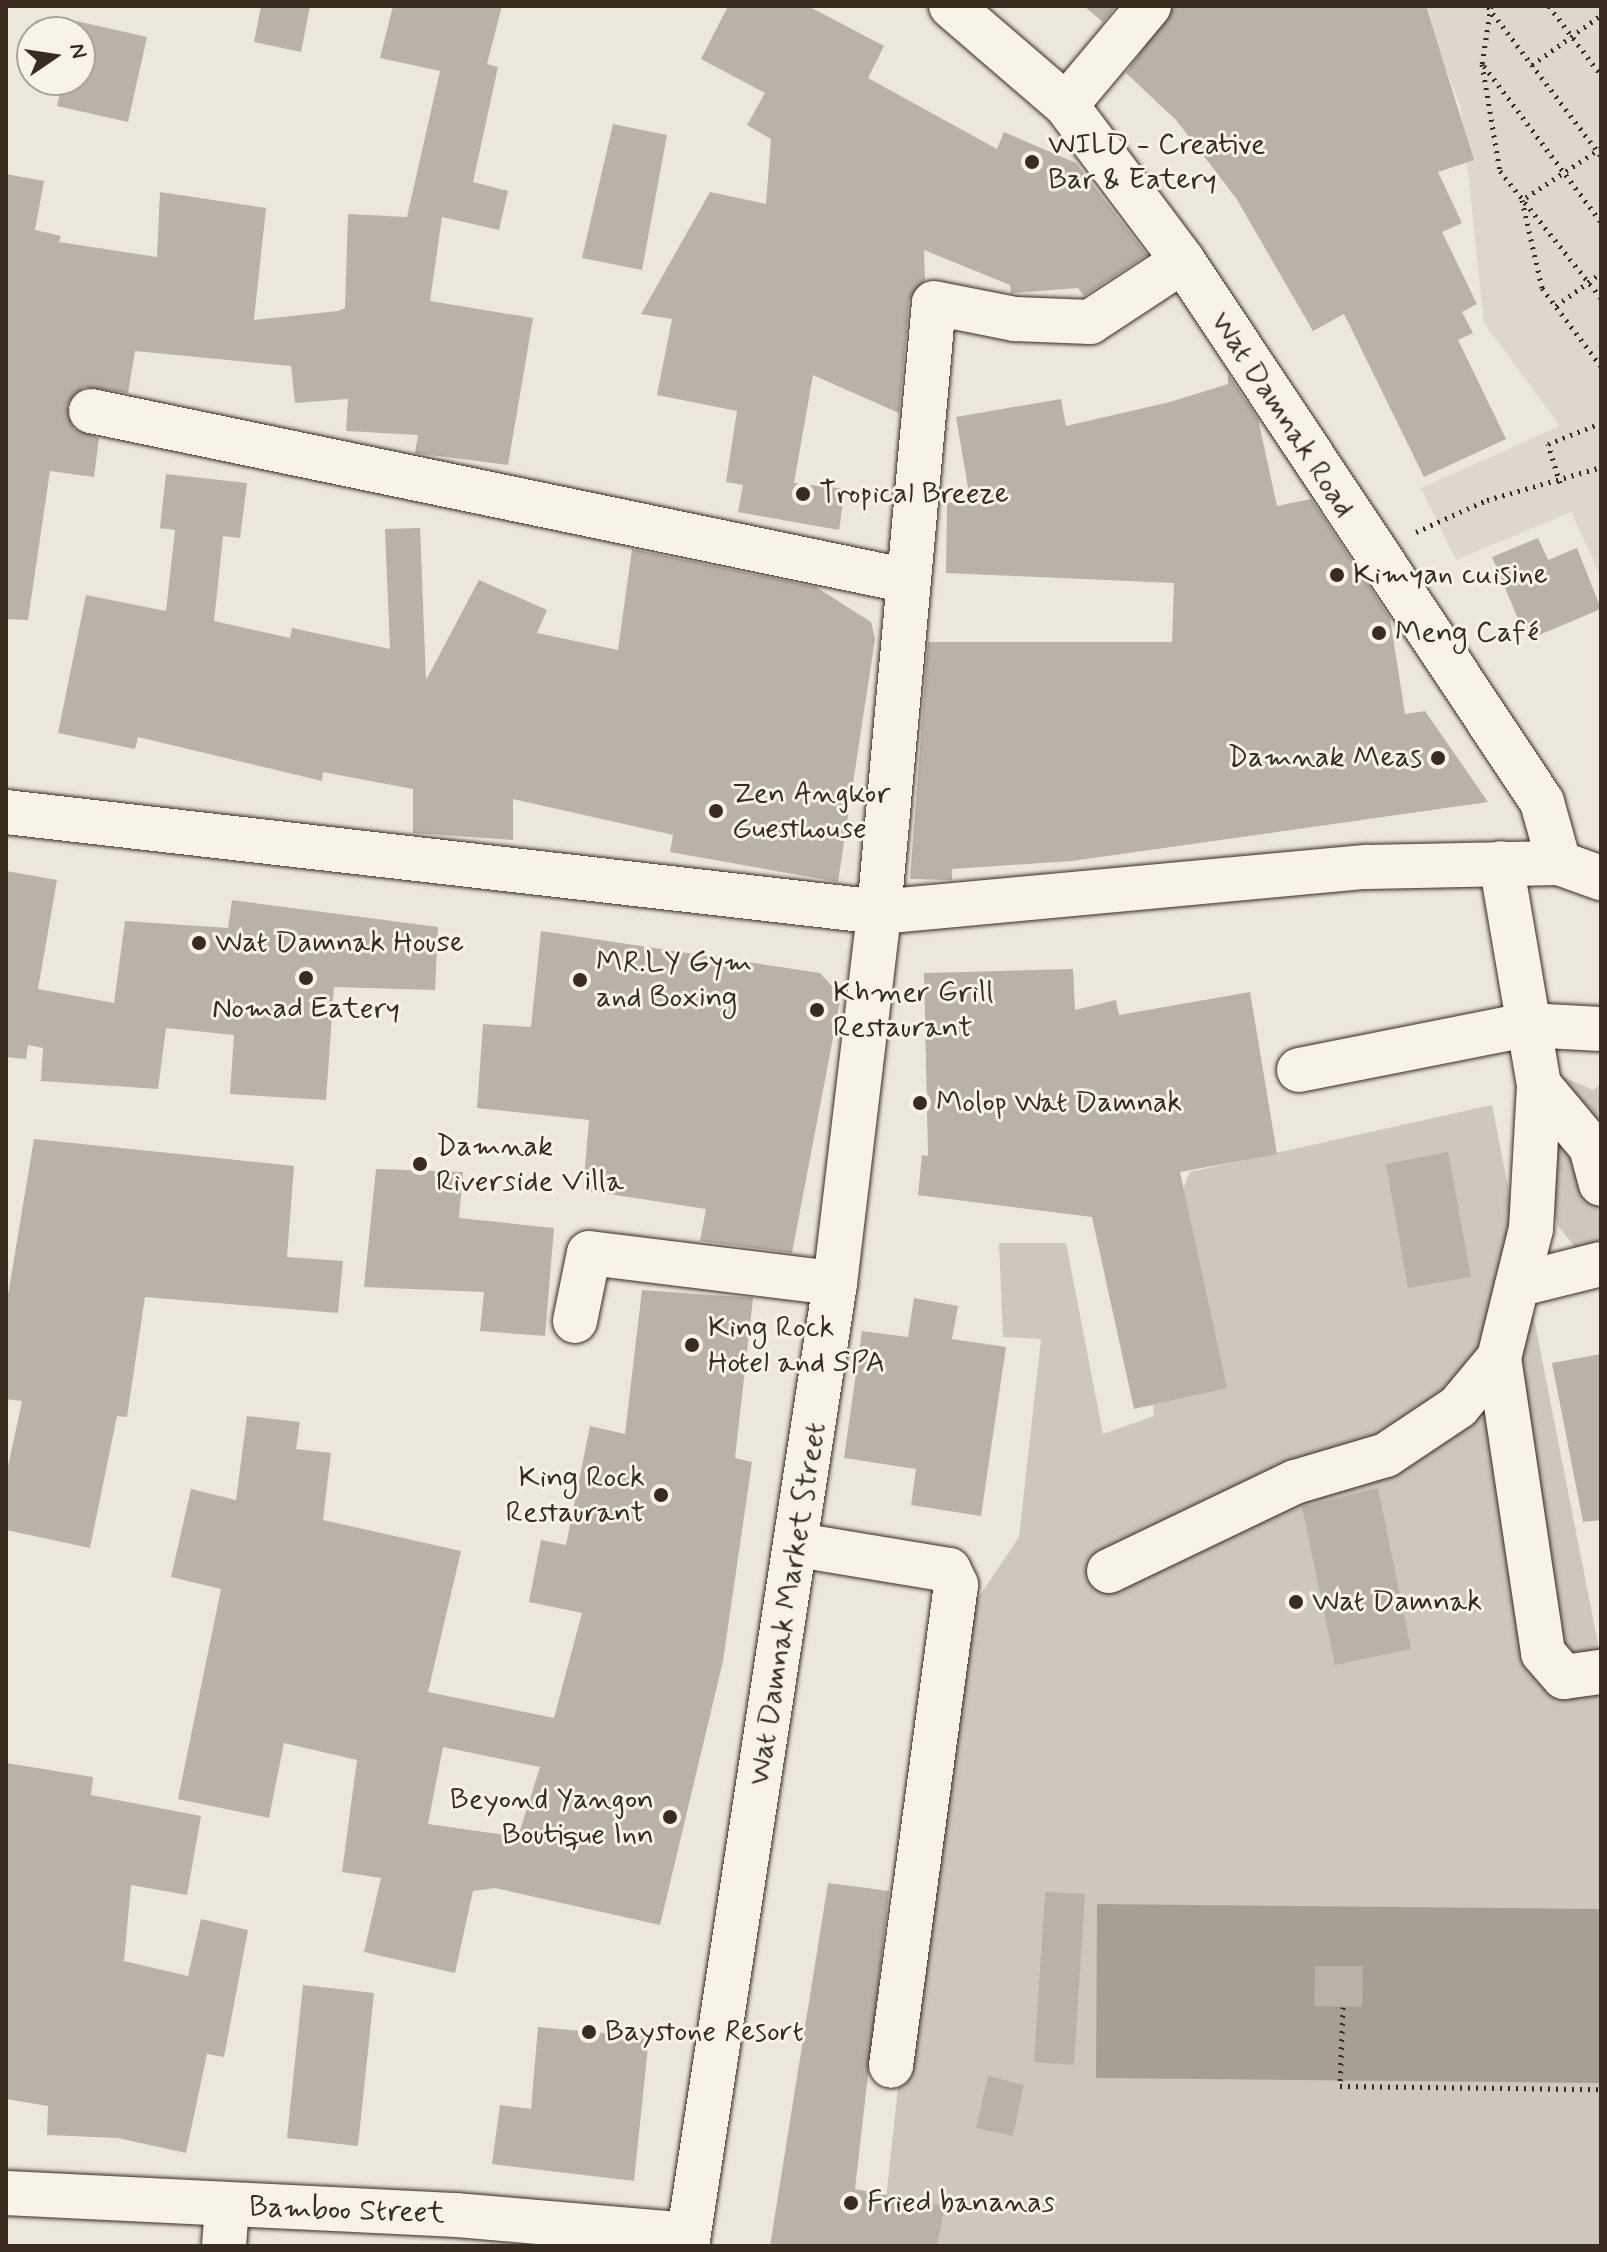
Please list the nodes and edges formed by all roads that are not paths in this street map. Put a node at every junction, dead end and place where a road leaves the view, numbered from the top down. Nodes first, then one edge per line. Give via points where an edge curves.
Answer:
1 (951, 6) edge
2 (1149, 6) edge
3 (1066, 105) junction
4 (1183, 261) junction
5 (91, 411) dead end
6 (908, 581) junction
7 (6, 812) edge
8 (1501, 863) junction
9 (1559, 863) junction
10 (1601, 878) edge
11 (879, 912) junction
12 (1527, 1025) junction
13 (1601, 1029) edge
14 (1299, 1070) dead end
15 (1539, 1085) junction
16 (1601, 1184) edge
17 (1601, 1264) edge
18 (835, 1283) junction
19 (1517, 1285) junction
20 (575, 1321) dead end
21 (1499, 1358) junction
22 (798, 1545) junction
23 (1109, 1571) dead end
24 (1601, 1672) edge
25 (891, 2066) dead end
26 (6, 2193) edge
27 (226, 2226) edge
28 (688, 2241) edge

1 - 3 street, Wat Damnak Road
2 - 3 street
3 - 4 street, Wat Damnak Road
4 - 6 street, Wat Damnak Market Street via 1090,322 1015,319 934,303
4 - 9 street, Wat Damnak Road via 1371,552 1542,802
5 - 6 street
6 - 11 street, Wat Damnak Market Street
7 - 11 street
8 - 9 street
8 - 11 street via 1368,867
8 - 12 street
9 - 10 street
11 - 18 street, Wat Damnak Market Street
12 - 13 street
12 - 14 street
12 - 15 street
15 - 16 street via 1591,1147
15 - 19 street via 1531,1229
17 - 19 street
18 - 20 street via 589,1253
18 - 22 street, Wat Damnak Market Street
19 - 21 street
21 - 23 street via 1458,1407 1386,1455 1295,1482
21 - 24 street via 1543,1653 1564,1677
22 - 25 street via 949,1570 956,1585
22 - 28 street, Wat Damnak Market Street
26 - 27 street, Bamboo Street
27 - 28 street, Bamboo Street

